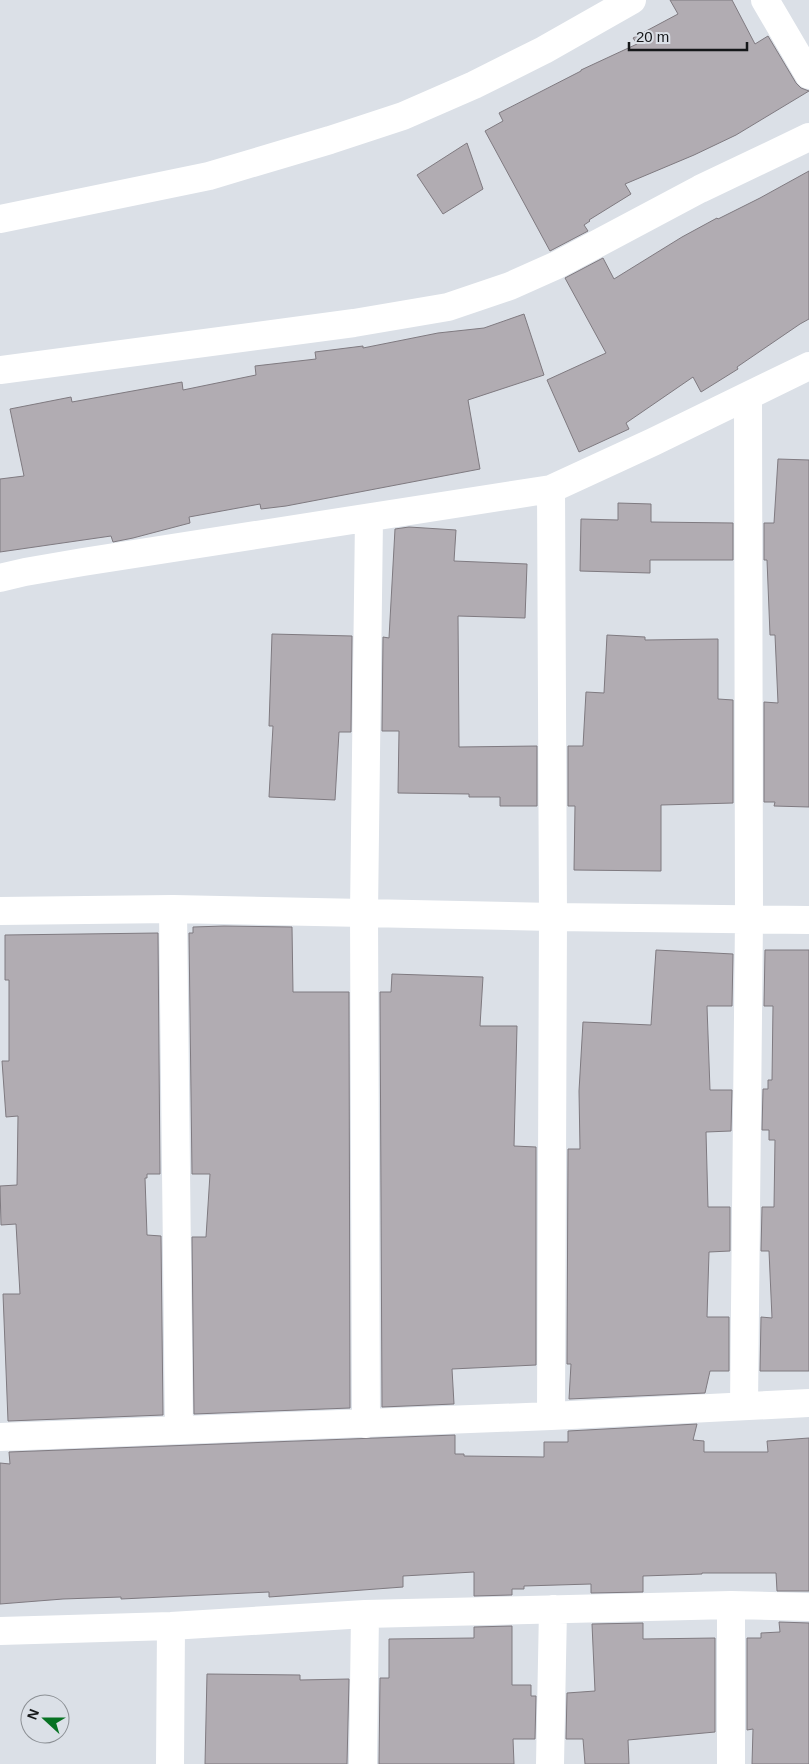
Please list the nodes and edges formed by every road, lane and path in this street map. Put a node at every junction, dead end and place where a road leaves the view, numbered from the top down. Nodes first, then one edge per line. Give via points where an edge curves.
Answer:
1 (632, 0) edge
2 (765, 0) edge
3 (809, 75) edge
4 (809, 137) edge
5 (0, 219) edge
6 (809, 366) edge
7 (0, 370) edge
8 (748, 396) junction
9 (551, 489) junction
10 (369, 518) junction
11 (0, 578) edge
12 (173, 909) junction
13 (0, 911) edge
14 (364, 914) junction
15 (552, 917) junction
16 (749, 919) junction
17 (809, 920) edge
18 (809, 1403) edge
19 (744, 1406) junction
20 (551, 1416) junction
21 (366, 1424) junction
22 (179, 1430) junction
23 (0, 1438) edge
24 (731, 1605) junction
25 (809, 1608) edge
26 (553, 1609) junction
27 (365, 1614) junction
28 (171, 1626) junction
29 (0, 1631) edge
30 (170, 1764) edge
31 (363, 1764) edge
32 (550, 1764) edge
33 (731, 1764) edge

1 - 5 street via 474,85 394,119 209,176
2 - 3 street
4 - 7 street via 700,189 557,265 510,286 448,307 250,338
6 - 8 street
8 - 9 street
8 - 16 street
9 - 10 street
9 - 15 street
10 - 11 street
10 - 14 street
12 - 13 street
12 - 14 street
12 - 22 street
14 - 15 street
14 - 21 street
15 - 16 street
15 - 20 street
16 - 17 street
16 - 19 street
18 - 19 street
19 - 20 street
20 - 21 street
21 - 22 street
22 - 23 street
24 - 25 street
24 - 26 street
24 - 33 street
26 - 27 street
26 - 32 street
27 - 28 street
27 - 31 street
28 - 29 street
28 - 30 street

